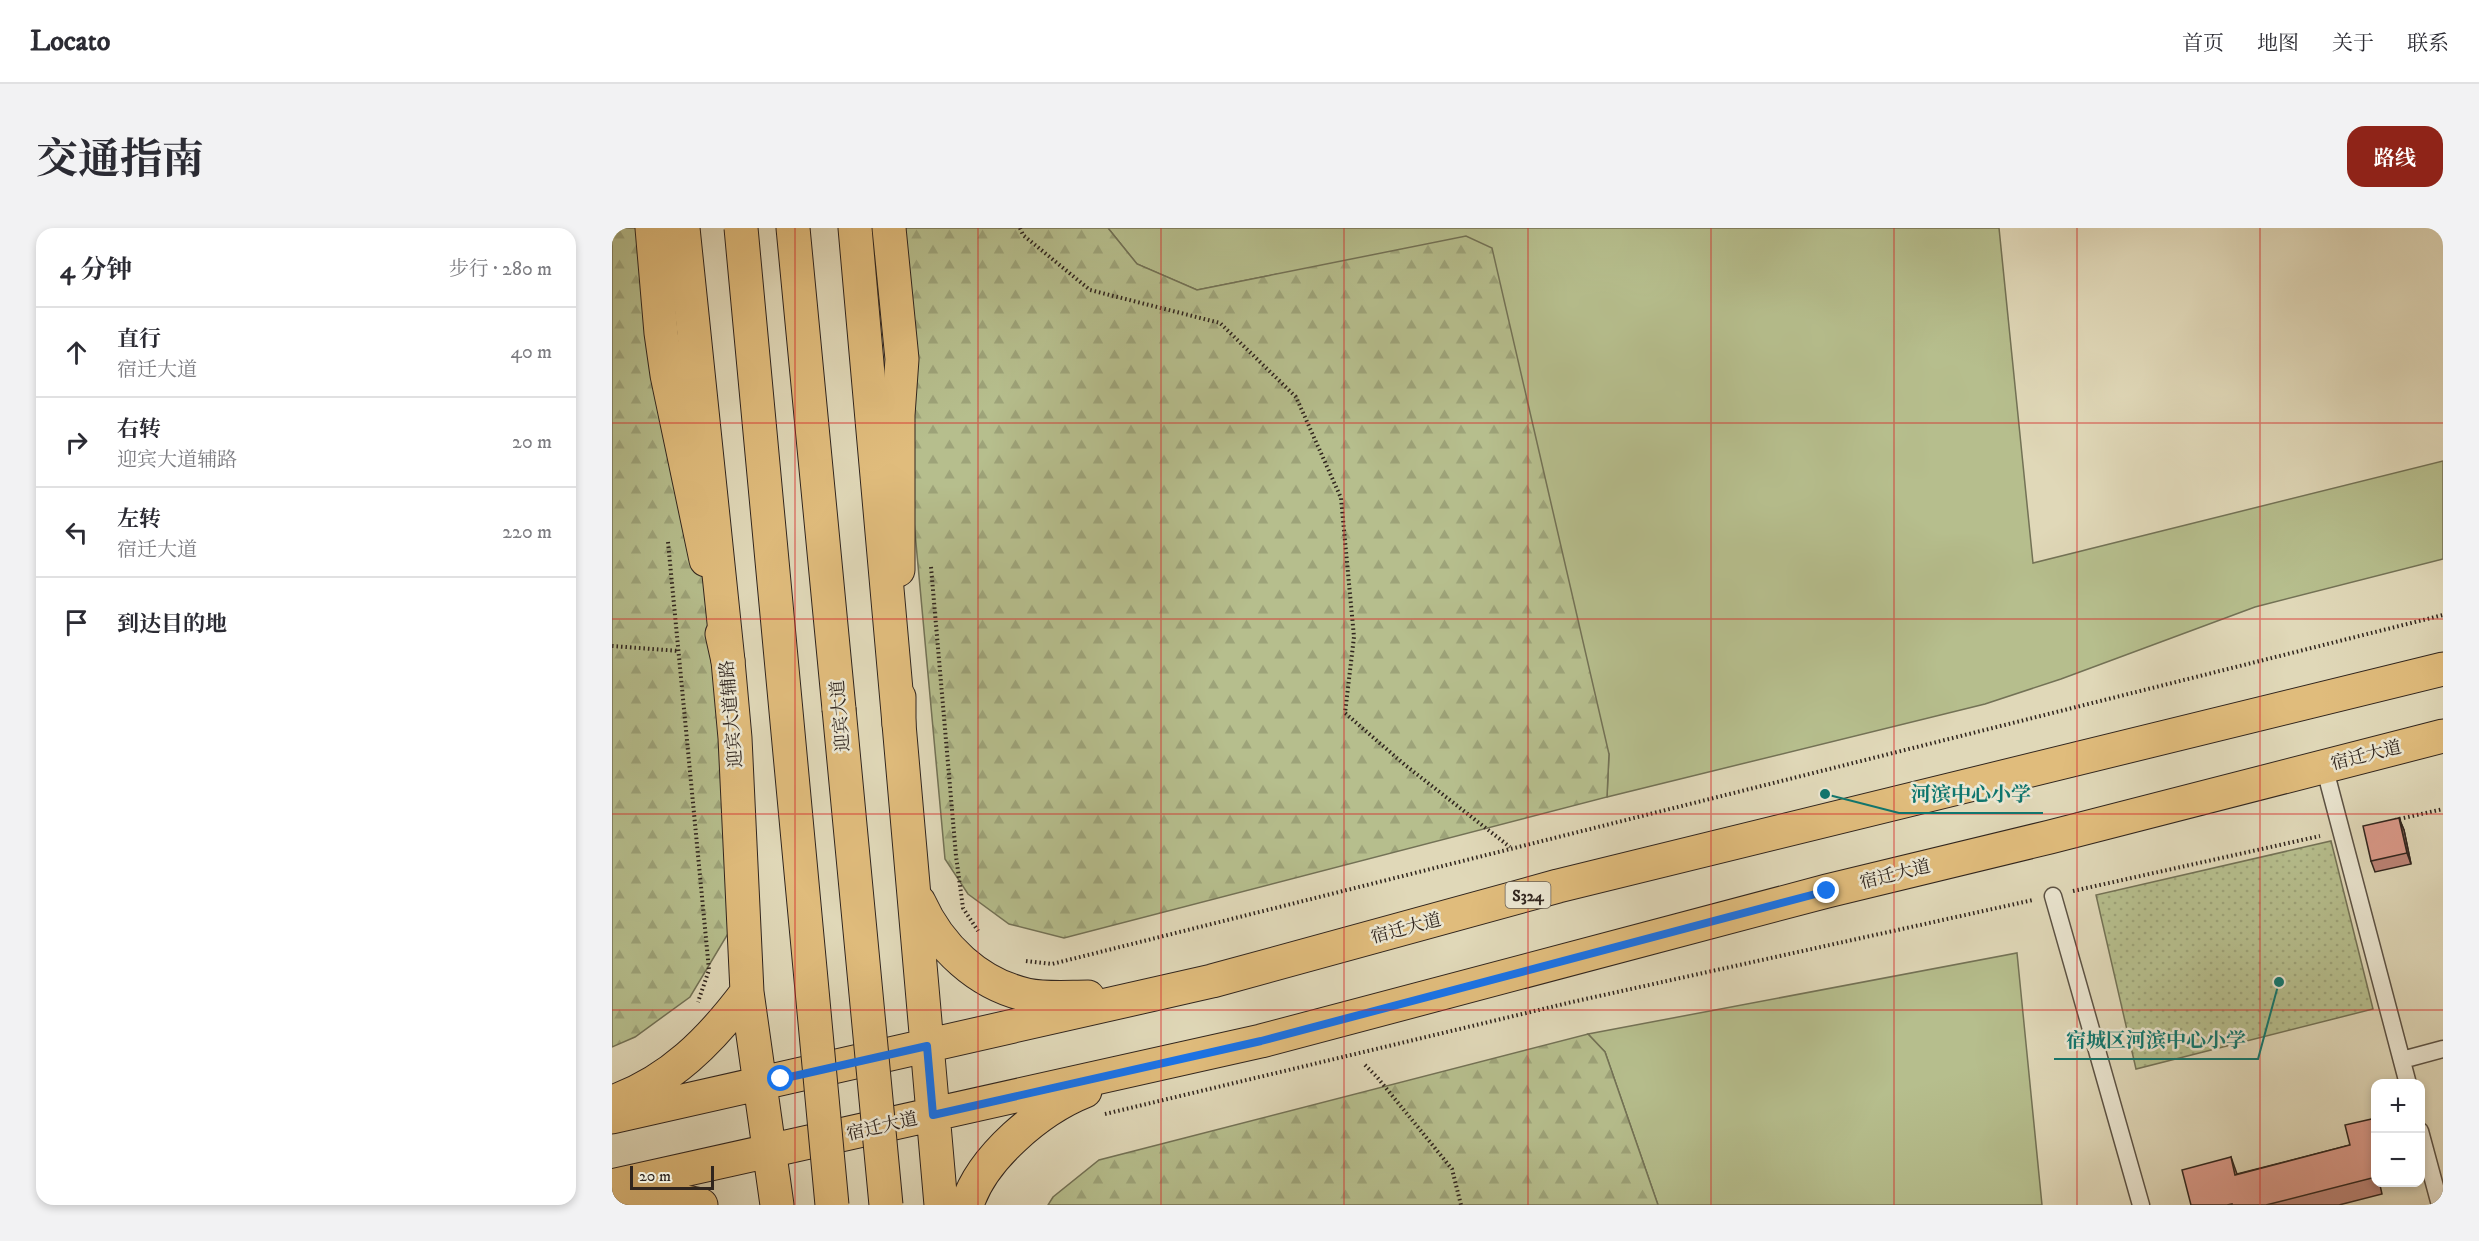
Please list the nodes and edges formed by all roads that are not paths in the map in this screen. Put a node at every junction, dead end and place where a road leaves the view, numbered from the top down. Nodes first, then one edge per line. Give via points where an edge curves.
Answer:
1 (652, 228) edge
2 (683, 228) edge
3 (741, 228) edge
4 (793, 228) edge
5 (855, 228) edge
6 (889, 228) edge
7 (728, 661) junction
8 (2443, 669) edge
9 (899, 724) junction
10 (2443, 736) edge
11 (2324, 766) junction
12 (913, 888) junction
13 (2053, 896) road end
14 (747, 992) junction
15 (1158, 993) junction
16 (927, 1046) junction
17 (2443, 1049) edge
18 (2402, 1060) junction
19 (1153, 1065) junction
20 (2407, 1079) edge
21 (760, 1084) junction
22 (612, 1102) edge
23 (933, 1115) junction
24 (612, 1117) edge
25 (2422, 1133) edge
26 (769, 1151) junction
27 (612, 1186) edge
28 (612, 1203) edge
29 (701, 1205) edge
30 (777, 1205) edge
31 (832, 1205) edge
32 (886, 1205) edge
33 (941, 1205) edge
34 (967, 1205) edge
35 (2141, 1205) edge
36 (2440, 1205) edge

1 - 7 main road, 迎宾大道辅路 via 667,375
2 - 7 main road
3 - 31 main road, bridge
4 - 32 main road, 迎宾大道, bridge
5 - 9 main road
6 - 9 main road via 902,359 898,415
7 - 14 main road, 迎宾大道辅路
8 - 15 main road, 宿迁大道 / S324 via 1558,886
9 - 12 main road
10 - 11 main road, 宿迁大道
11 - 18 lane
11 - 19 main road, 宿迁大道 via 1827,891 1261,1041
12 - 15 main road via 930,925 945,943 966,965 993,984 1029,995
12 - 16 main road
13 - 35 lane
14 - 21 main road, 迎宾大道辅路
14 - 22 main road via 721,1027 677,1068 637,1094
15 - 16 main road, 宿迁大道 / S324
16 - 21 main road, 宿迁大道 / S324
16 - 23 main road
17 - 18 lane
18 - 20 lane
19 - 23 main road, 宿迁大道
19 - 34 main road via 1065,1099 1029,1125 995,1156
21 - 24 main road, 宿迁大道 / S324
21 - 26 main road, 迎宾大道辅路
23 - 26 main road, 宿迁大道
23 - 33 main road
25 - 36 lane
26 - 27 main road, 宿迁大道
26 - 30 main road, 迎宾大道辅路
28 - 29 main road via 665,1198

